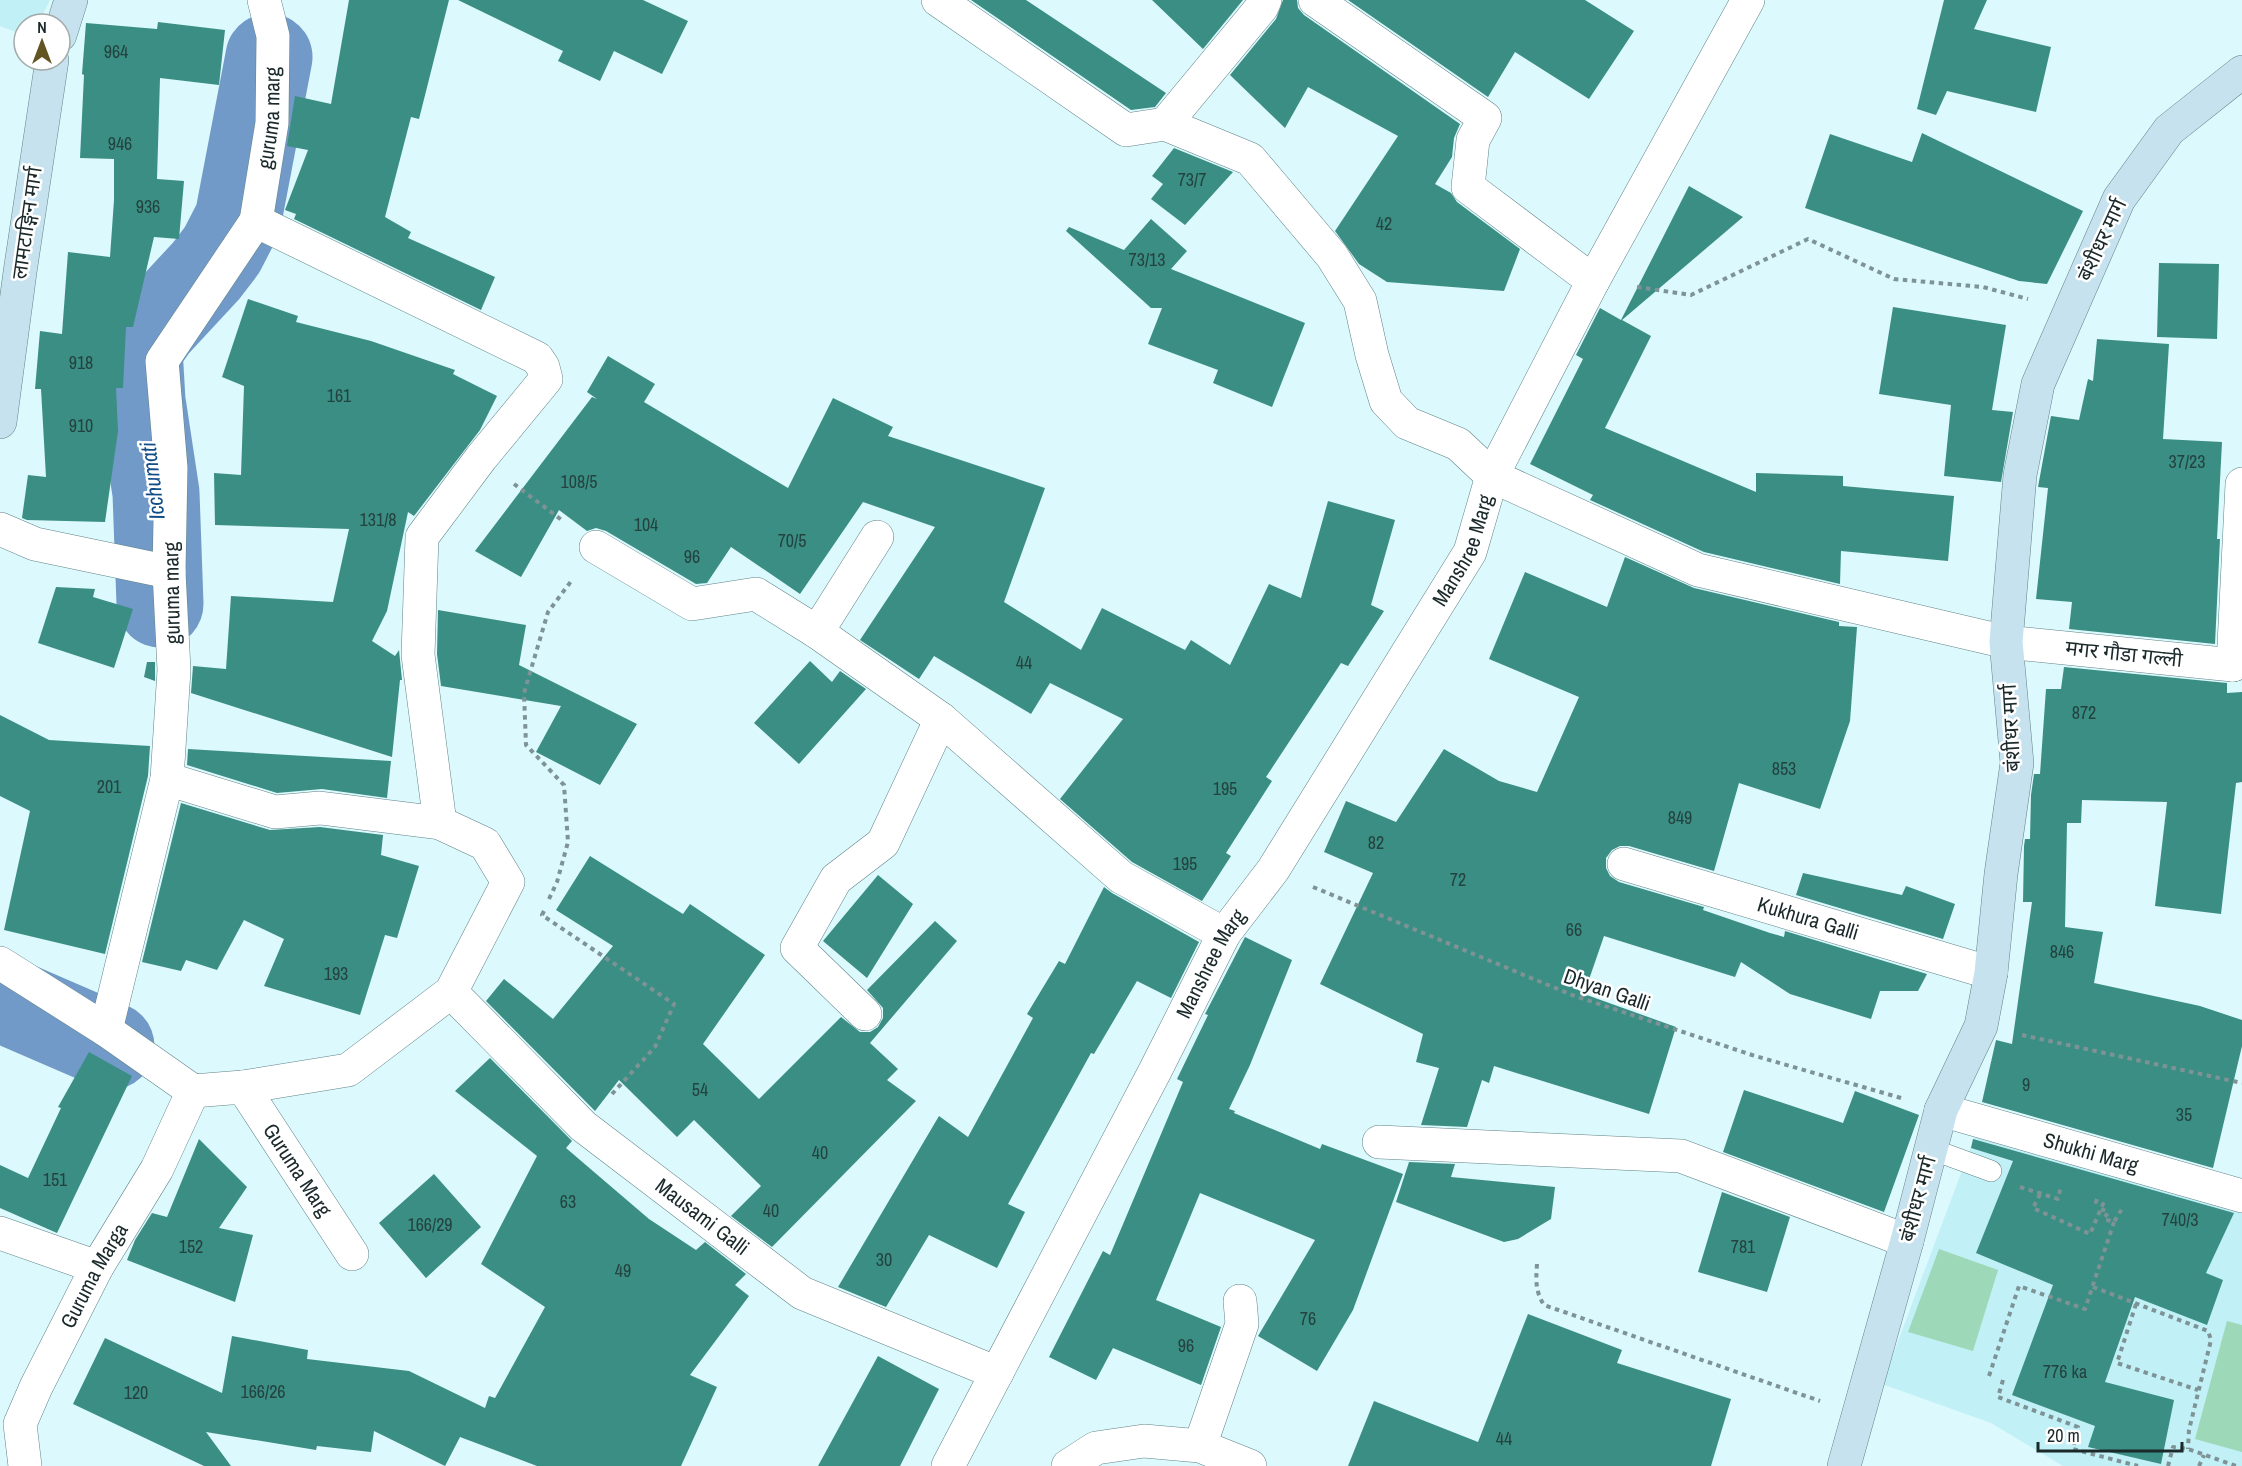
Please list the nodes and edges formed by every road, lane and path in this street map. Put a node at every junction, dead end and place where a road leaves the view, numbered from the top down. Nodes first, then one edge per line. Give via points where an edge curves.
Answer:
1 (264, 0) edge
2 (938, 0) edge
3 (1265, 0) edge
4 (1315, 0) edge
5 (1748, 0) edge
6 (50, 72) edge
7 (2242, 72) edge
8 (1165, 124) junction
9 (256, 221) junction
10 (10, 272) edge
11 (1593, 281) junction
12 (2070, 309) junction
13 (0, 422) edge
14 (481, 458) junction
15 (1492, 476) junction
16 (2242, 484) edge
17 (0, 529) edge
18 (877, 537) dead end
19 (596, 547) junction
20 (169, 572) junction
21 (817, 633) junction
22 (2006, 642) junction
23 (2237, 663) edge
24 (941, 719) junction
25 (167, 779) junction
26 (440, 823) junction
27 (1624, 864) dead end
28 (1273, 870) junction
29 (1224, 934) junction
30 (0, 963) edge
31 (1991, 973) junction
32 (451, 992) junction
33 (865, 1014) dead end
34 (1981, 1026) junction
35 (106, 1030) junction
36 (2242, 1083) edge
37 (243, 1087) junction
38 (193, 1091) junction
39 (1941, 1110) junction
40 (583, 1126) junction
41 (1378, 1142) dead end
42 (1932, 1149) junction
43 (1991, 1171) dead end
44 (2013, 1185) dead end
45 (2071, 1186) dead end
46 (2090, 1192) dead end
47 (2040, 1194) junction
48 (2242, 1196) edge
49 (2125, 1203) dead end
50 (2101, 1209) junction
51 (2114, 1222) junction
52 (0, 1233) edge
53 (1907, 1241) junction
54 (352, 1254) dead end
55 (1537, 1263) dead end
56 (97, 1267) junction
57 (2092, 1287) junction
58 (1240, 1301) dead end
59 (2136, 1304) junction
60 (997, 1373) junction
61 (1989, 1376) dead end
62 (2003, 1380) dead end
63 (2198, 1390) junction
64 (1857, 1414) junction
65 (1200, 1446) junction
66 (2188, 1449) junction
67 (2204, 1455) junction
68 (25, 1466) edge
69 (948, 1466) edge
70 (1068, 1466) edge
71 (1250, 1466) edge
72 (1844, 1466) edge
73 (2138, 1466) edge
74 (2168, 1466) edge
75 (2199, 1466) edge
76 (2236, 1466) edge

1 - 9 street, guruma marg via 273,36 272,123
2 - 8 street via 1126,130
3 - 8 street
4 - 11 street via 1485,118 1473,140 1468,187
5 - 11 street, Manshree Marg
6 - 10 main road, लामटाङ्गिन मार्ग
7 - 12 main road, बंशीधर मार्ग via 2169,130 2119,199
8 - 15 street, मगर गौडा गल्ली via 1250,159 1332,256 1360,301 1386,401 1407,423 1458,444
9 - 14 street via 537,358 546,379
9 - 20 street, guruma marg via 162,361 171,468
10 - 13 main road, लामटाङ्गिन मार्ग
11 - 12 path via 1691,295 1808,238 1894,279 1983,287
11 - 15 street, Manshree Marg
12 - 22 main road, बंशीधर मार्ग via 2038,384 2020,475
14 - 19 path
14 - 26 street via 422,537 418,655
15 - 22 street, मगर गौडा गल्ली via 1698,570
15 - 28 street, Manshree Marg via 1470,552
16 - 23 street
17 - 20 street via 35,544
18 - 21 street
19 - 21 street via 692,604 756,594
19 - 40 path via 548,612 524,693 526,745 564,785 568,842 557,882 542,915 674,1004 655,1047
20 - 25 street, guruma marg via 174,670
21 - 24 street
22 - 23 street, मगर गौडा गल्ली
22 - 31 main road, बंशीधर मार्ग via 2017,763
24 - 29 street via 1121,877
24 - 33 street via 883,843 836,879 797,948
25 - 26 street via 275,812 320,808
25 - 35 street, guruma marg
26 - 32 street via 485,844 508,882
27 - 31 street, Kukhura Galli
28 - 29 street, Manshree Marg
28 - 39 path, Dhyan Galli via 1572,995
29 - 60 street, Manshree Marg
30 - 35 street
31 - 34 main road, बंशीधर मार्ग
32 - 37 street via 348,1070
32 - 40 street, Mausami Galli
34 - 36 path
34 - 39 main road, बंशीधर मार्ग
35 - 38 street
37 - 38 street
37 - 54 street, Guruma Marg
38 - 56 street, Guruma Marga via 157,1169
39 - 42 main road, बंशीधर मार्ग
39 - 48 street, Shukhi Marg
40 - 60 street, Mausami Galli via 802,1293
41 - 53 street via 1681,1156
42 - 43 lane
42 - 53 main road, बंशीधर मार्ग
44 - 47 path
45 - 47 path via 2062,1184 2058,1199
46 - 50 path via 2099,1196 2096,1202 2103,1204
47 - 50 path via 2033,1208 2090,1234
49 - 51 path
50 - 51 path via 2108,1212 2104,1219
51 - 57 path
52 - 56 street
53 - 64 main road, बंशीधर मार्ग
55 - 64 path via 1535,1284 1544,1305
56 - 68 street, Guruma Marga via 20,1424
57 - 59 path
57 - 61 path via 2085,1309 2019,1286
58 - 65 street via 1242,1324
59 - 63 path via 2208,1331 2211,1340
59 - 63 path via 2118,1363
60 - 69 street, Manshree Marg
62 - 73 path via 1998,1397 2078,1427 2073,1449
63 - 66 path
64 - 72 main road, बंशीधर मार्ग
65 - 70 street via 1144,1441 1096,1448
65 - 71 street
66 - 67 path
66 - 74 path via 2173,1447
67 - 75 path
67 - 76 path

